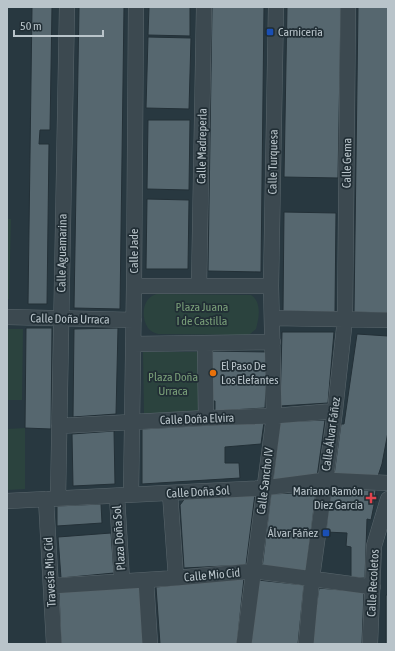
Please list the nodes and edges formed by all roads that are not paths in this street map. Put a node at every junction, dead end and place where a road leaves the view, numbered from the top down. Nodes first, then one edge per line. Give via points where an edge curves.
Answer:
1 (67, 7) edge
2 (136, 7) edge
3 (204, 7) edge
4 (276, 7) edge
5 (348, 7) edge
6 (134, 286) junction
7 (199, 286) junction
8 (271, 286) junction
9 (7, 318) edge
10 (61, 318) junction
11 (273, 318) junction
12 (345, 319) junction
13 (134, 320) junction
14 (388, 320) edge
15 (273, 342) junction
16 (205, 343) junction
17 (134, 344) junction
18 (334, 411) junction
19 (274, 416) junction
20 (206, 418) junction
21 (133, 422) junction
22 (59, 426) junction
23 (325, 480) junction
24 (388, 483) edge
25 (264, 488) junction
26 (170, 493) junction
27 (124, 496) junction
28 (52, 499) junction
29 (388, 499) edge
30 (7, 501) edge
31 (254, 571) junction
32 (176, 578) junction
33 (312, 578) junction
34 (146, 580) junction
35 (122, 581) junction
36 (51, 586) junction
37 (373, 587) junction
38 (54, 644) edge
39 (150, 644) edge
40 (244, 644) edge
41 (306, 644) edge
42 (370, 644) edge

1 - 10 street, Calle Aguamarina
2 - 6 street, Calle Jade
3 - 7 street, Calle Madreperla
4 - 8 street, Calle Turquesa
5 - 12 street, Calle Gema
6 - 7 street
6 - 13 street, Calle Jade
7 - 8 street
8 - 11 street, Calle Turquesa
9 - 10 street, Calle Doña Urraca
10 - 13 street, Calle Doña Urraca
10 - 22 street, Calle Aguamarina
11 - 12 street
11 - 15 street, Calle Sancho IV
12 - 14 street
12 - 18 street, Calle Álvar Fáñez
13 - 17 street, Calle Jade
15 - 16 street
15 - 19 street, Calle Sancho IV
16 - 17 street
16 - 20 street
17 - 21 street, Calle Jade
18 - 19 street, Calle Doña Elvira
18 - 23 street, Calle Álvar Fáñez
19 - 20 street, Calle Doña Elvira
19 - 25 street, Calle Sancho IV
20 - 21 street, Calle Doña Elvira
21 - 22 street, Calle Doña Elvira
21 - 27 street, Calle Jade
22 - 28 street, Calle Aguamarina
23 - 24 street, Calle Doña Sol
23 - 25 street, Calle Doña Sol
23 - 33 street, Calle Álvar Fáñez
25 - 26 street, Calle Doña Sol
25 - 31 street, Calle Sancho IV
26 - 27 street, Calle Doña Sol
26 - 32 street
27 - 28 street, Calle Doña Sol
27 - 35 street, Plaza Doña Sol
28 - 30 street, Calle Doña Sol
28 - 36 street, Travesía Mio Cid
29 - 37 street, Calle Recoletos via 374,546
31 - 32 street, Calle Mio Cid
31 - 33 street, Calle Mio Cid
31 - 40 street, Calle Sancho IV
32 - 34 street, Calle Mio Cid
33 - 37 street, Calle Mio Cid
33 - 41 street, Calle Álvar Fáñez
34 - 35 street, Calle Mio Cid
34 - 39 street
35 - 36 street, Calle Mio Cid
36 - 38 street, Travesía Mio Cid
37 - 42 street, Calle Recoletos

